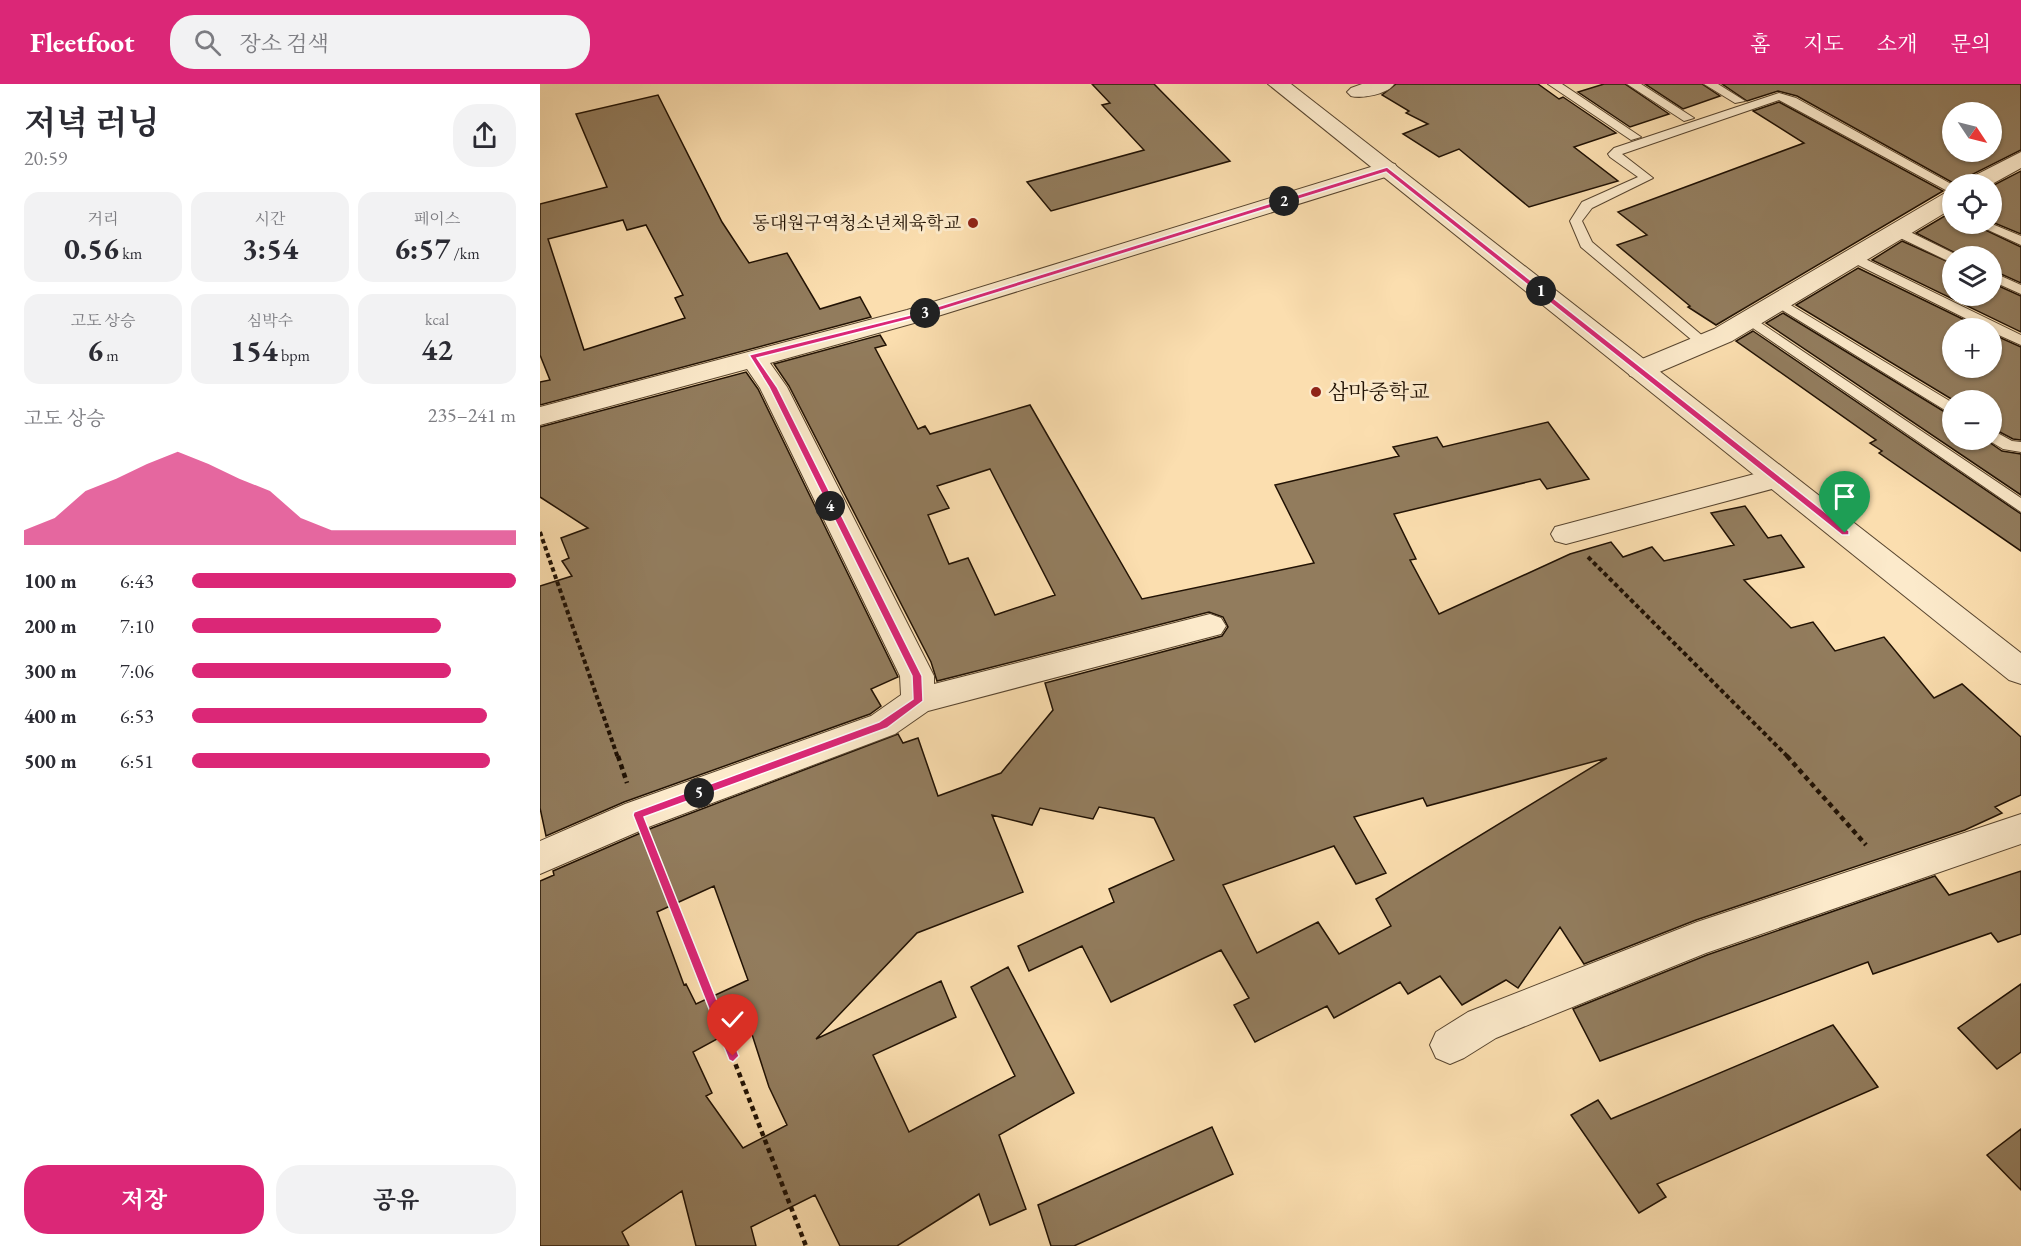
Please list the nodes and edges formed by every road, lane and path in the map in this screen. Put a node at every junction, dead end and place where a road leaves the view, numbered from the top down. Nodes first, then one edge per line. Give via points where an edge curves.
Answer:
1 (1278, 84) edge
2 (1384, 84) edge
3 (1554, 84) edge
4 (1633, 84) edge
5 (1710, 84) edge
6 (1358, 93) dead end
7 (1739, 101) dead end
8 (1688, 118) dead end
9 (1635, 137) dead end
10 (2021, 159) edge
11 (1387, 169) junction
12 (1994, 174) edge
13 (1942, 196) edge
14 (1942, 206) edge
15 (1897, 231) junction
16 (2002, 233) edge
17 (2021, 241) edge
18 (1942, 253) edge
19 (1852, 257) junction
20 (2002, 281) edge
21 (2021, 290) edge
22 (1779, 302) junction
23 (1749, 320) junction
24 (2021, 341) edge
25 (1704, 343) junction
26 (752, 357) junction
27 (1640, 370) junction
28 (1942, 403) edge
29 (540, 416) edge
30 (2002, 441) edge
31 (2021, 447) edge
32 (1777, 478) junction
33 (2021, 506) edge
34 (540, 532) edge
35 (1566, 534) joint
36 (1210, 626) dead end
37 (2021, 671) edge
38 (918, 701) junction
39 (638, 815) junction
40 (2021, 829) edge
41 (540, 858) edge
42 (1890, 873) junction
43 (1450, 1045) dead end
44 (806, 1246) edge

1 - 11 street
2 - 6 street
3 - 9 lane
4 - 8 lane
5 - 7 lane
10 - 12 street
11 - 26 street via 916,315
11 - 27 street
13 - 25 lane via 1792,100 1779,96 1618,151 1614,154 1647,178 1587,205 1576,221 1586,244
14 - 15 street
15 - 18 lane
15 - 19 street
16 - 17 lane
19 - 22 street
19 - 24 lane
20 - 21 lane
22 - 23 street
22 - 28 lane
23 - 25 street
23 - 33 lane
25 - 27 street
26 - 29 street
26 - 38 street via 773,387 917,676
27 - 32 street
30 - 31 lane
32 - 35 street
32 - 37 street
34 - 39 path
35 - 42 path via 1772,739
36 - 38 street
38 - 39 street via 883,725
39 - 41 street
39 - 44 path
40 - 42 street
42 - 43 street via 1697,939 1482,1025

